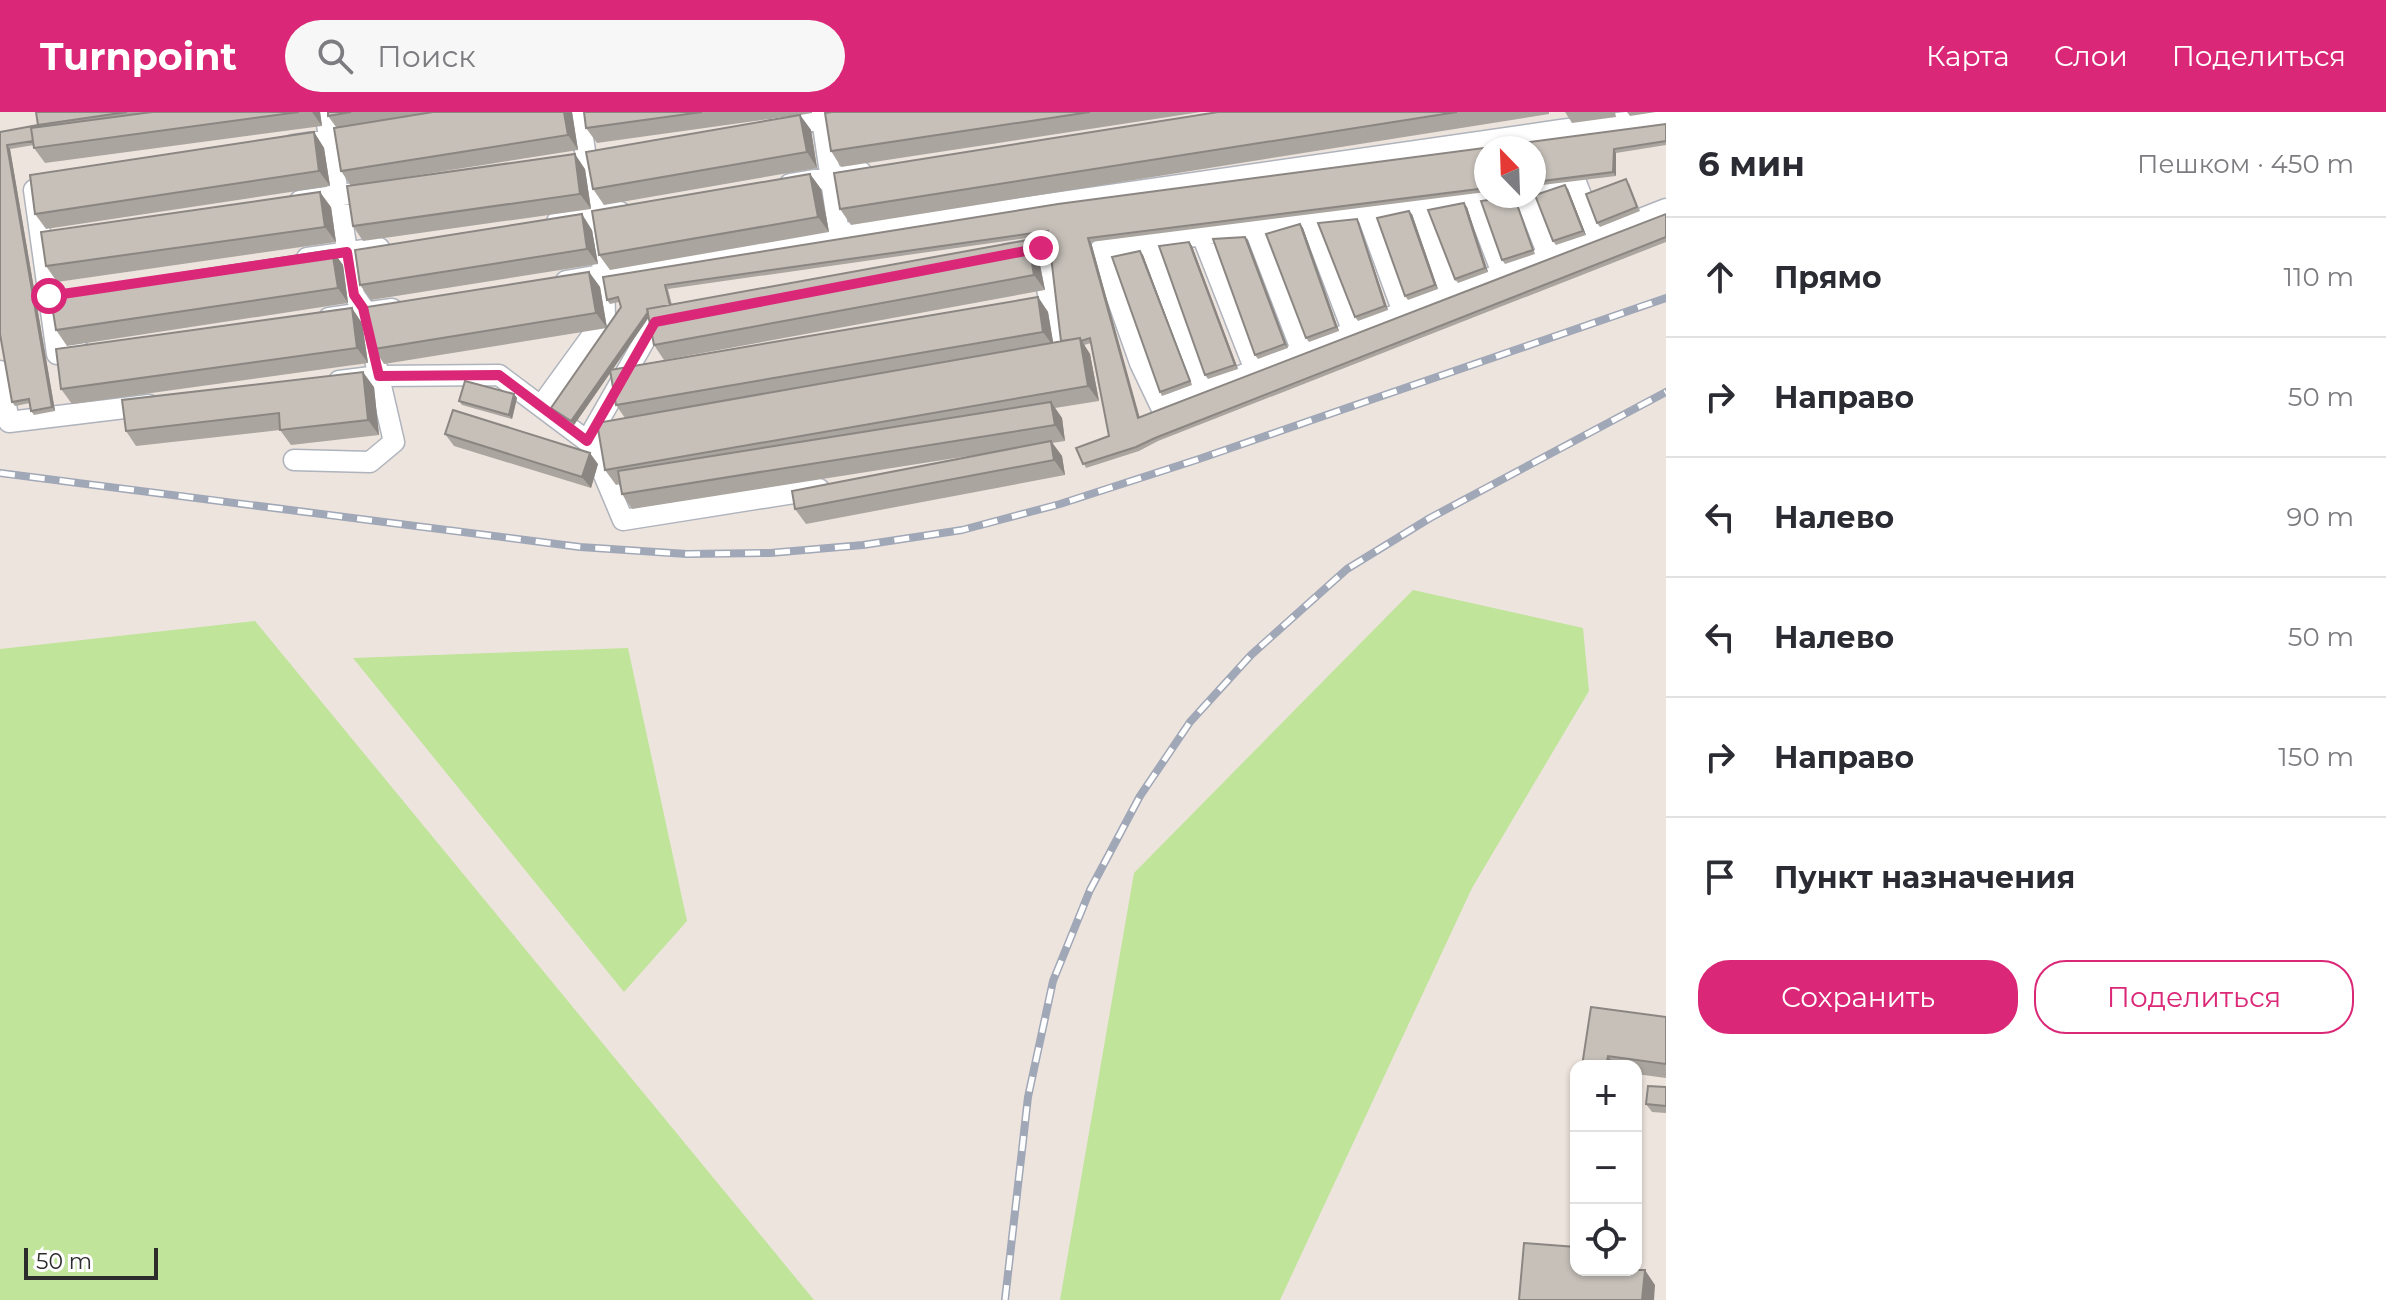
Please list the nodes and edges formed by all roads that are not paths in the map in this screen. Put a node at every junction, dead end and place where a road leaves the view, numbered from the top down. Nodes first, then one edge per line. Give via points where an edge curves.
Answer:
1 (325, 112) edge
2 (579, 112) edge
3 (865, 112) edge
4 (822, 115) edge
5 (1621, 117) edge
6 (1666, 117) edge
7 (1560, 121) edge
8 (759, 129) edge
9 (376, 132) edge
10 (330, 140) junction
11 (267, 149) edge
12 (878, 169) edge
13 (831, 177) junction
14 (48, 179) edge
15 (1546, 184) edge
16 (400, 186) edge
17 (768, 187) edge
18 (1474, 195) edge
19 (338, 196) junction
20 (1417, 203) junction
21 (276, 205) edge
22 (642, 208) edge
23 (1483, 208) edge
24 (1530, 208) edge
25 (1666, 209) edge
26 (1366, 211) junction
27 (595, 216) junction
28 (1310, 219) junction
29 (533, 225) edge
30 (1254, 227) junction
31 (839, 234) junction
32 (1202, 235) junction
33 (1597, 236) junction
34 (1149, 243) junction
35 (394, 245) edge
36 (347, 252) junction
37 (1548, 255) junction
38 (994, 257) edge
39 (284, 261) edge
40 (1502, 273) junction
41 (604, 275) junction
42 (544, 284) edge
43 (1449, 294) junction
44 (410, 306) edge
45 (1403, 312) junction
46 (365, 313) junction
47 (701, 313) edge
48 (303, 321) edge
49 (1353, 332) junction
50 (103, 348) edge
51 (1302, 352) junction
52 (1026, 359) edge
53 (657, 367) edge
54 (1255, 370) junction
55 (0, 371) edge
56 (626, 373) junction
57 (379, 376) junction
58 (317, 383) edge
59 (1204, 391) junction
60 (163, 403) edge
61 (541, 406) junction
62 (623, 427) edge
63 (589, 436) junction
64 (294, 460) dead end
65 (841, 486) edge

1 - 10 lane
2 - 27 lane
3 - 4 lane
4 - 8 lane
4 - 13 lane
5 - 6 lane
5 - 7 lane
7 - 31 lane
9 - 10 lane
10 - 11 lane
10 - 19 lane
12 - 13 lane
13 - 17 lane
13 - 31 lane
14 - 50 lane via 32,181 48,238 57,354
15 - 33 lane via 1575,180
16 - 19 lane
18 - 20 lane
19 - 21 lane
19 - 36 lane
20 - 26 lane
20 - 43 lane
22 - 27 lane
23 - 40 lane
24 - 37 lane
25 - 33 lane
26 - 28 lane
26 - 45 lane
27 - 29 lane
27 - 41 lane
28 - 30 lane
28 - 49 lane
30 - 32 lane
30 - 51 lane
31 - 41 lane
32 - 34 lane
32 - 54 lane
33 - 37 lane
34 - 59 lane
34 - 59 lane via 1100,250 1140,363 1161,407
35 - 36 lane
36 - 39 lane
36 - 46 lane via 354,295
37 - 40 lane
38 - 52 lane via 1041,248 1041,299 1057,354
40 - 43 lane
41 - 42 lane
41 - 61 lane via 605,318
43 - 45 lane
44 - 46 lane
45 - 49 lane
46 - 48 lane
46 - 57 lane
47 - 56 lane via 655,322
49 - 51 lane
51 - 54 lane
53 - 56 lane
54 - 59 lane
55 - 60 lane via 9,422
56 - 63 lane
57 - 58 lane
57 - 61 lane via 499,375
57 - 64 lane via 394,442 370,462
61 - 63 lane
62 - 63 lane
63 - 65 lane via 618,488 623,520

